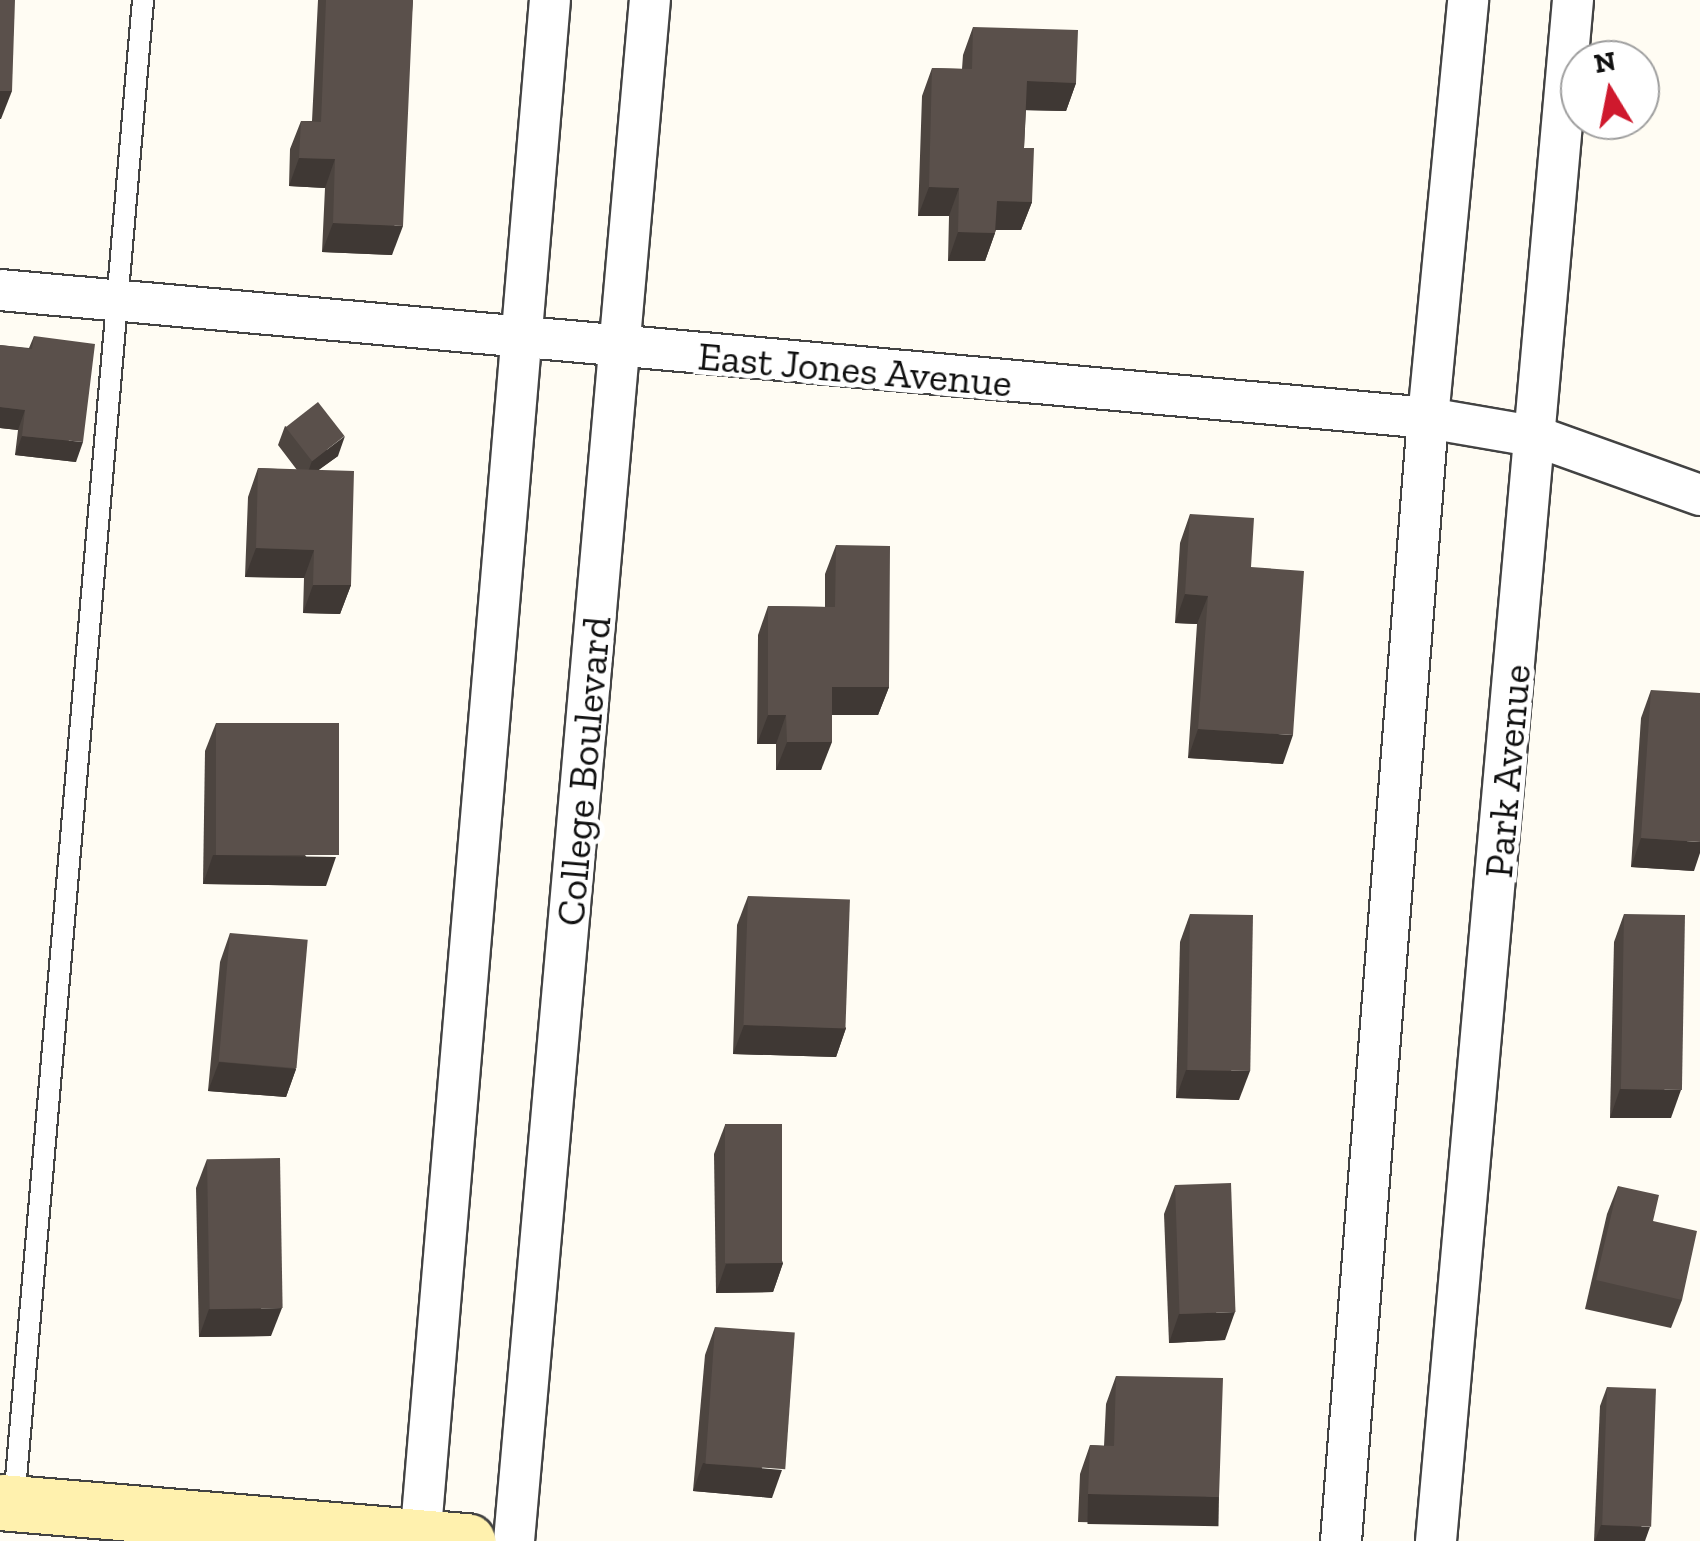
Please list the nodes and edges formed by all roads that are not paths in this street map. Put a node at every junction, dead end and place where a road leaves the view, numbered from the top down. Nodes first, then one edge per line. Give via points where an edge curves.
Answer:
1 (143, 0) edge
2 (550, 0) edge
3 (650, 0) edge
4 (1468, 0) edge
5 (1573, 0) edge
6 (0, 290) edge
7 (119, 300) junction
8 (523, 340) junction
9 (620, 350) junction
10 (1428, 418) junction
11 (1538, 438) junction
12 (1700, 495) edge
13 (7, 1503) edge
14 (436, 1540) edge
15 (514, 1541) edge
16 (1341, 1541) edge
17 (1436, 1541) edge

1 - 7 lane
2 - 8 street
3 - 9 street, College Boulevard
4 - 10 street
5 - 11 street, Park Avenue
6 - 7 street, East Jones Avenue
7 - 8 street, East Jones Avenue
7 - 13 lane
8 - 9 street, East Jones Avenue
8 - 14 street
9 - 10 street, East Jones Avenue
9 - 15 street, College Boulevard
10 - 11 street, East Jones Avenue
10 - 16 street
11 - 12 street, East Jones Avenue
11 - 17 street, Park Avenue
13 - 14 street

